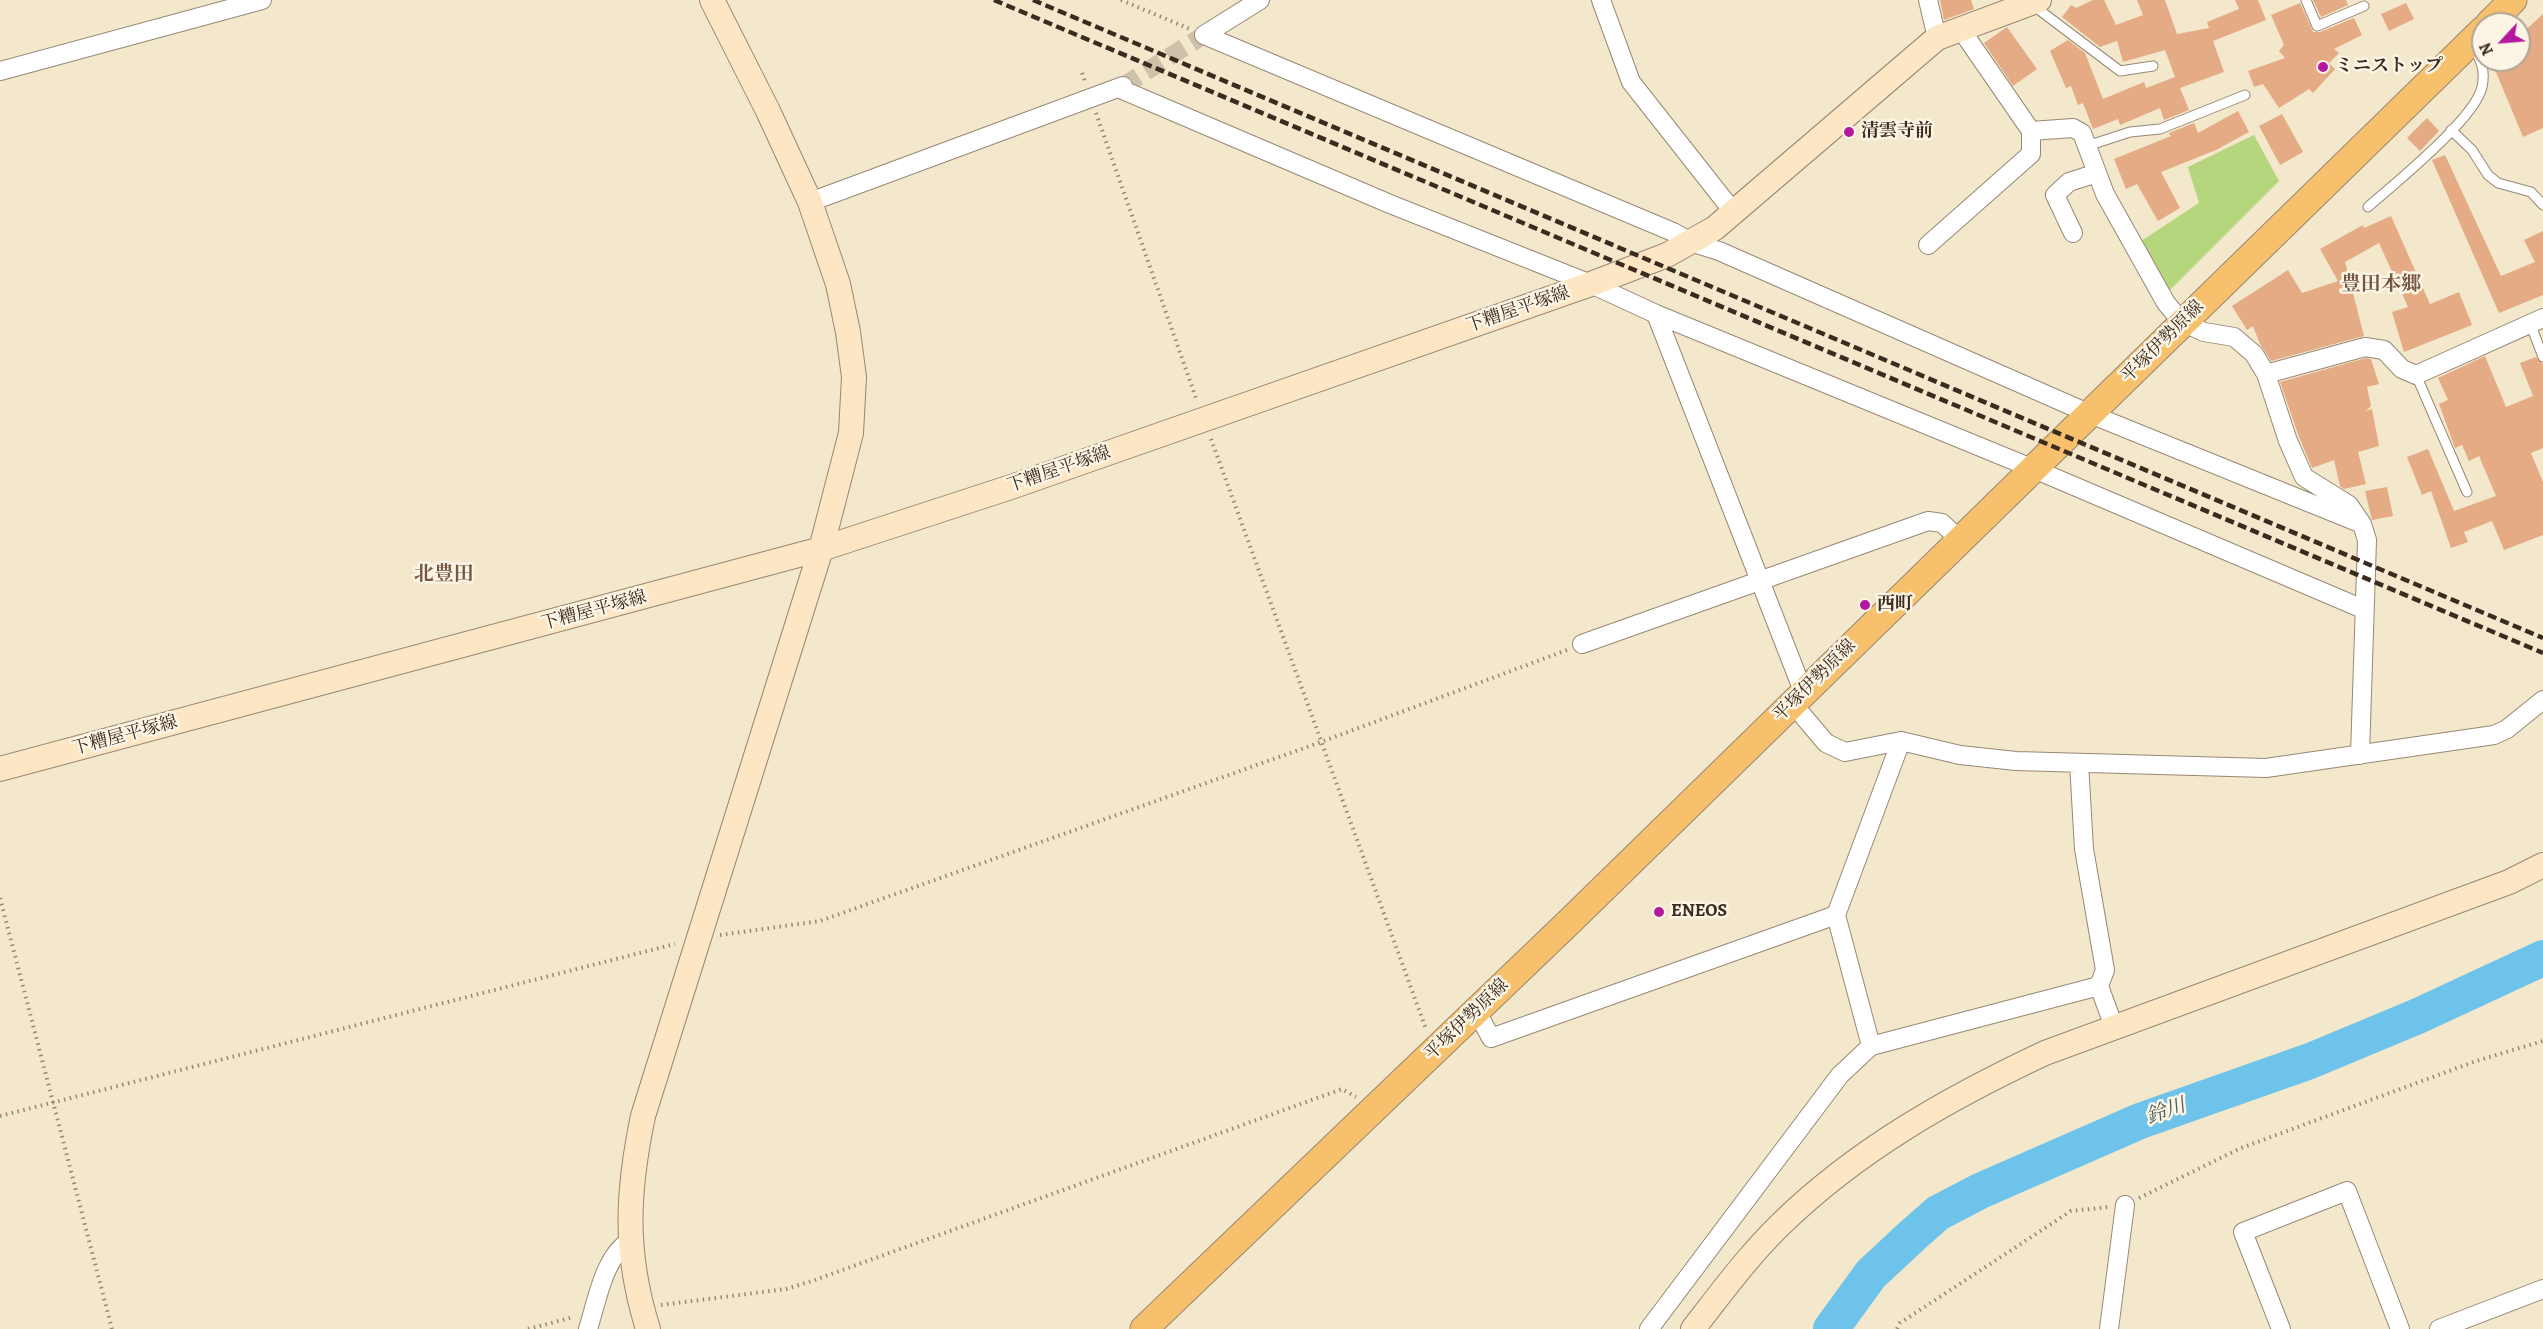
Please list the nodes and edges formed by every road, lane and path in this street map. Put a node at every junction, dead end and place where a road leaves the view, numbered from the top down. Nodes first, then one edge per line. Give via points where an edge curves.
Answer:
1 (262, 0) edge
2 (712, 0) edge
3 (1121, 0) edge
4 (1260, 0) edge
5 (1601, 0) edge
6 (1928, 0) edge
7 (2306, 0) edge
8 (2513, 0) edge
9 (2035, 2) edge
10 (2364, 6) dead end
11 (2501, 12) edge
12 (1962, 31) junction
13 (1204, 35) junction
14 (1937, 38) junction
15 (2471, 42) edge
16 (2153, 66) dead end
17 (0, 71) edge
18 (2483, 72) edge
19 (1082, 73) dead end
20 (2245, 95) dead end
21 (1091, 98) junction
22 (2451, 130) junction
23 (2031, 131) junction
24 (2087, 146) junction
25 (2097, 173) junction
26 (810, 202) junction
27 (2543, 205) edge
28 (2368, 207) dead end
29 (1735, 214) junction
30 (2073, 233) dead end
31 (1693, 243) junction
32 (1928, 244) dead end
33 (1591, 284) junction
34 (1656, 314) junction
35 (2537, 320) edge
36 (2182, 322) junction
37 (2543, 357) edge
38 (2266, 374) junction
39 (2416, 375) junction
40 (2090, 414) junction
41 (1204, 420) junction
42 (2034, 469) junction
43 (2467, 492) dead end
44 (2362, 524) junction
45 (1961, 541) junction
46 (821, 549) junction
47 (1759, 580) junction
48 (2363, 609) junction
49 (1582, 644) joint
50 (1798, 697) junction
51 (2543, 700) edge
52 (1901, 741) junction
53 (1321, 742) junction
54 (2360, 755) junction
55 (2079, 763) junction
56 (0, 769) edge
57 (2543, 865) edge
58 (0, 898) edge
59 (1836, 915) junction
60 (700, 938) junction
61 (2099, 986) junction
62 (1476, 1010) junction
63 (2114, 1027) junction
64 (2543, 1041) edge
65 (1441, 1046) junction
66 (1871, 1047) junction
67 (51, 1103) junction
68 (1370, 1113) junction
69 (0, 1116) edge
70 (2125, 1204) junction
71 (630, 1241) junction
72 (2543, 1289) edge
73 (645, 1318) edge
74 (112, 1329) edge
75 (588, 1329) edge
76 (1144, 1329) edge
77 (1649, 1329) edge
78 (1693, 1329) edge
79 (1897, 1329) edge
80 (2109, 1329) edge
81 (2281, 1329) edge
82 (2400, 1329) edge
83 (2439, 1329) edge

1 - 17 street
2 - 26 street
3 - 13 path
4 - 13 street
5 - 29 street via 1631,81
6 - 14 street
7 - 10 lane via 2317,26
8 - 11 main road, 平塚伊勢原線
9 - 12 street, 下糟屋平塚線
9 - 16 lane via 2120,72
12 - 14 street, 下糟屋平塚線
12 - 23 street
13 - 31 street
14 - 29 street, 下糟屋平塚線
15 - 36 main road, 平塚伊勢原線
18 - 22 lane via 2482,89
19 - 21 path
20 - 24 lane via 2160,129 2130,132
21 - 26 street
21 - 33 street via 1120,87 1390,204
21 - 41 path
22 - 27 lane via 2472,150 2488,175 2498,183 2531,192
22 - 28 lane
23 - 24 street via 2073,128 2082,133
23 - 32 street via 2031,154
24 - 25 street
25 - 30 street via 2068,182 2055,195
25 - 36 street via 2166,303
26 - 46 street via 838,284 854,377 851,433
29 - 31 street, 下糟屋平塚線
31 - 33 street, 下糟屋平塚線
31 - 40 street
33 - 34 street
33 - 41 street, 下糟屋平塚線
34 - 42 street
34 - 47 street
35 - 37 lane
35 - 39 street
36 - 38 street via 2204,332 2234,337 2254,354
36 - 40 main road, 平塚伊勢原線
38 - 39 street via 2365,347 2384,350 2402,369
38 - 44 street via 2304,477 2349,505
39 - 43 lane
40 - 42 main road, 平塚伊勢原線
40 - 44 street
41 - 46 street, 下糟屋平塚線
41 - 53 path
42 - 45 main road, 平塚伊勢原線
42 - 48 street
44 - 48 street via 2367,540
45 - 47 street via 1942,523 1928,521
45 - 50 main road, 平塚伊勢原線
46 - 56 street, 下糟屋平塚線
46 - 60 street
47 - 49 street
47 - 50 street
48 - 54 street
49 - 53 path
50 - 52 street via 1826,742 1845,752
50 - 62 main road, 平塚伊勢原線
51 - 54 street via 2494,735
52 - 55 street via 1959,755
52 - 59 street
53 - 60 path via 820,921
53 - 65 path via 1425,1029
54 - 55 street via 2266,768
55 - 61 street via 2084,849 2105,970
57 - 63 street via 2510,882
58 - 67 path
59 - 62 street via 1491,1038
59 - 66 street
60 - 67 path
60 - 71 street via 643,1116 628,1204
61 - 63 street
61 - 66 street
62 - 65 main road, 平塚伊勢原線
63 - 78 street via 1980,1083 1914,1121 1843,1170 1781,1223
64 - 70 path via 2476,1061 2241,1148
65 - 68 main road, 平塚伊勢原線
66 - 77 street via 1840,1075
67 - 69 path
67 - 74 path
68 - 73 path via 1354,1094 1342,1089 786,1289
68 - 76 main road, 平塚伊勢原線
70 - 79 path via 2071,1211 1900,1323
70 - 80 street
71 - 73 street
71 - 75 street via 619,1247
72 - 83 street
81 - 82 street via 2243,1232 2347,1191

